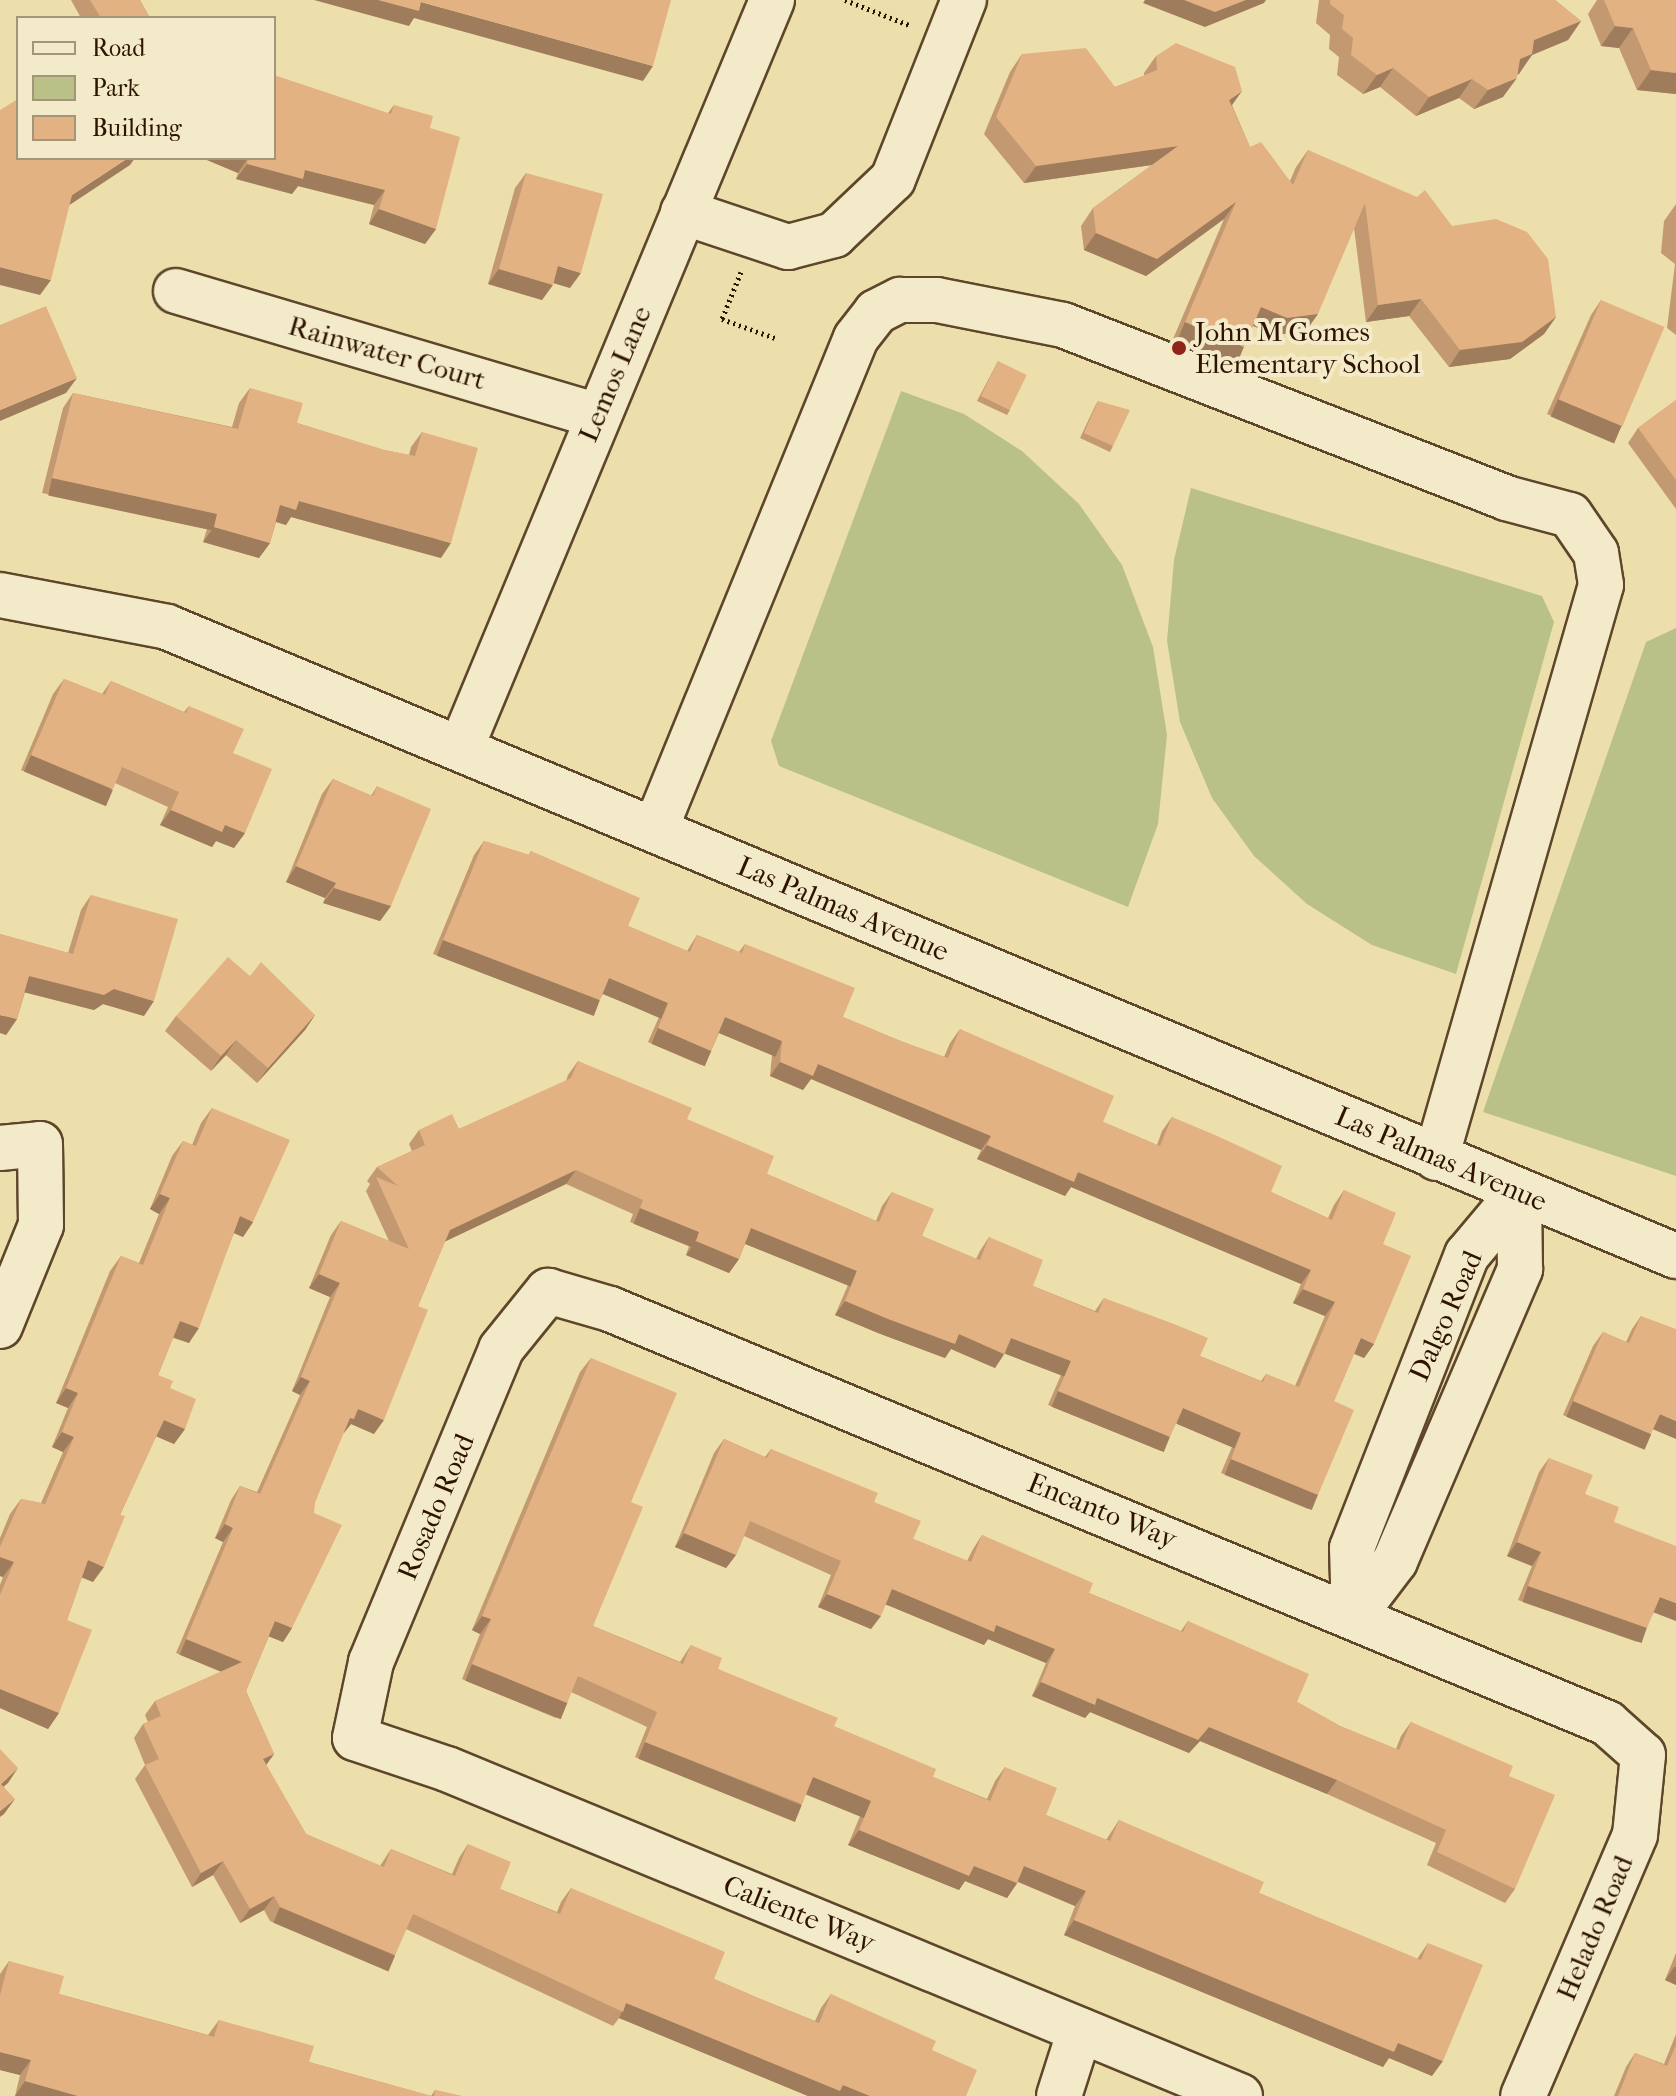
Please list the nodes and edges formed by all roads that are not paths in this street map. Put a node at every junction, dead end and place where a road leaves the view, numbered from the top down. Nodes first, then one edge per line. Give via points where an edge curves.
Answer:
1 (772, 0) edge
2 (964, 0) edge
3 (683, 212) junction
4 (176, 291) dead end
5 (597, 416) junction
6 (0, 595) edge
7 (461, 748) junction
8 (655, 830) junction
9 (20, 1146) edge
10 (1436, 1158) junction
11 (1519, 1193) junction
12 (1676, 1256) edge
13 (548, 1291) joint
14 (0, 1326) edge
15 (1354, 1615) junction
16 (355, 1738) joint
17 (1643, 1755) joint
18 (1080, 2030) junction
19 (1059, 2096) edge
20 (1240, 2096) edge
21 (1523, 2096) edge

1 - 3 street, Lemos Lane
2 - 3 street via 884,192 834,235 788,247
3 - 5 street, Lemos Lane
4 - 5 street, Rainwater Court
5 - 7 street, Lemos Lane
6 - 7 street, Las Palmas Avenue via 167,627
7 - 8 street, Las Palmas Avenue
8 - 10 street, Las Palmas Avenue
8 - 10 street via 856,338 876,312 900,300 937,300 1063,325 1506,498 1570,515 1596,553 1601,585
9 - 14 street via 41,1225
10 - 11 street, Las Palmas Avenue
11 - 12 street, Las Palmas Avenue
11 - 15 street, Dalgo Road via 1520,1269 1395,1561
13 - 15 street, Encanto Way via 610,1309
13 - 16 street, Rosado Road via 501,1349 371,1662
15 - 17 street, Encanto Way via 1607,1723
16 - 18 street, Caliente Way via 447,1769
17 - 21 street, Helado Road via 1635,1835
18 - 19 street
18 - 20 street, Caliente Way

